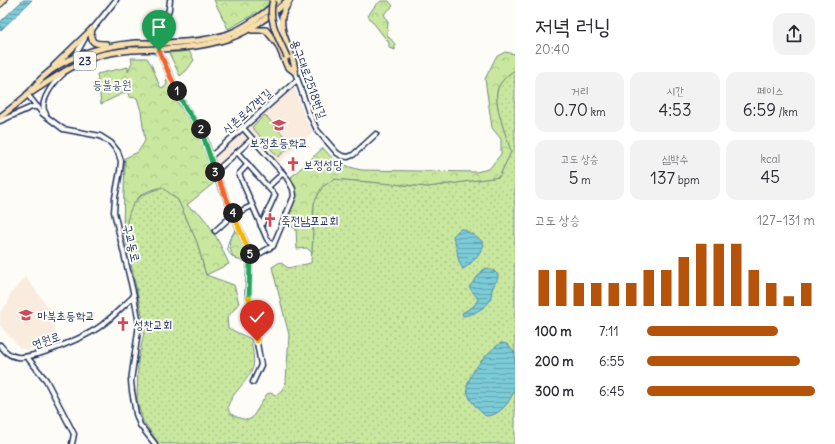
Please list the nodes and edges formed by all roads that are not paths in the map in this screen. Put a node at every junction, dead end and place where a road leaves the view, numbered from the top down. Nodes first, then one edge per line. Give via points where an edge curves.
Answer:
1 (4, 0) edge
2 (116, 0) edge
3 (170, 0) edge
4 (273, 0) edge
5 (280, 0) edge
6 (287, 1) edge
7 (0, 4) edge
8 (273, 9) junction
9 (258, 19) junction
10 (92, 29) junction
11 (246, 31) junction
12 (230, 35) junction
13 (116, 44) junction
14 (74, 58) junction
15 (66, 71) junction
16 (295, 72) junction
17 (43, 77) junction
18 (297, 80) junction
19 (44, 85) junction
20 (27, 94) junction
21 (38, 107) junction
22 (0, 118) edge
23 (0, 121) edge
24 (52, 121) junction
25 (243, 128) junction
26 (376, 134) dead end
27 (252, 139) junction
28 (237, 152) junction
29 (210, 157) junction
30 (248, 164) junction
31 (215, 172) junction
32 (283, 173) junction
33 (268, 187) junction
34 (252, 206) junction
35 (234, 214) junction
36 (261, 227) junction
37 (215, 231) dead end
38 (273, 246) junction
39 (252, 258) junction
40 (134, 296) junction
41 (0, 345) edge
42 (27, 357) junction
43 (253, 382) dead end
44 (72, 444) edge
45 (155, 444) edge

1 - 7 highway
2 - 10 street
3 - 29 street via 166,18 160,26 159,51 182,101 203,133
4 - 16 main road, bridge via 272,22 290,66
5 - 8 main road, 23
6 - 8 main road, 23
6 - 16 main road via 282,26 295,64
8 - 9 main road, 23
8 - 11 main road, 23
8 - 16 street, 용구대로2518번길
9 - 11 main road via 260,21
9 - 12 main road, 23
10 - 13 main road via 92,41 97,44
10 - 14 street
10 - 17 main road
11 - 12 main road, 23
11 - 16 main road via 266,30 278,45 287,66
12 - 13 main road, 23, bridge via 198,42
12 - 15 main road, 23, bridge via 205,45 104,54
13 - 14 main road, 23
14 - 17 main road, 23
14 - 19 main road
14 - 20 main road
15 - 19 main road, 23
15 - 24 street via 53,84 43,103 44,112
16 - 18 street, 용구대로2518번길
17 - 20 main road, 23
18 - 25 street, 신촌로47번길
18 - 26 street, 용구대로2518번길 via 317,130 337,153 348,157 353,155
19 - 20 main road, 23
20 - 21 street, 구교동로
20 - 22 main road, 23
21 - 23 street via 32,107
21 - 24 street, 구교동로
24 - 40 street, 구교동로 via 63,128 100,136 112,143 118,152 121,161 114,212
25 - 27 street
25 - 29 street, 신촌로47번길
27 - 28 street
27 - 32 street
28 - 30 street
28 - 31 street
29 - 31 street
30 - 33 street
30 - 34 street via 239,174
31 - 35 street
32 - 33 street
32 - 38 street via 291,184 294,196
33 - 36 street via 275,194
34 - 35 street
34 - 36 street
35 - 37 street
35 - 39 street
36 - 38 street
38 - 39 street
39 - 43 street via 248,293 260,364
40 - 42 street, 연원로 via 102,325 67,344
40 - 45 street, 구교동로 via 139,324 131,381 132,391 140,425
41 - 42 street, 연원로 via 7,353 16,357
42 - 44 street via 46,380 74,434

